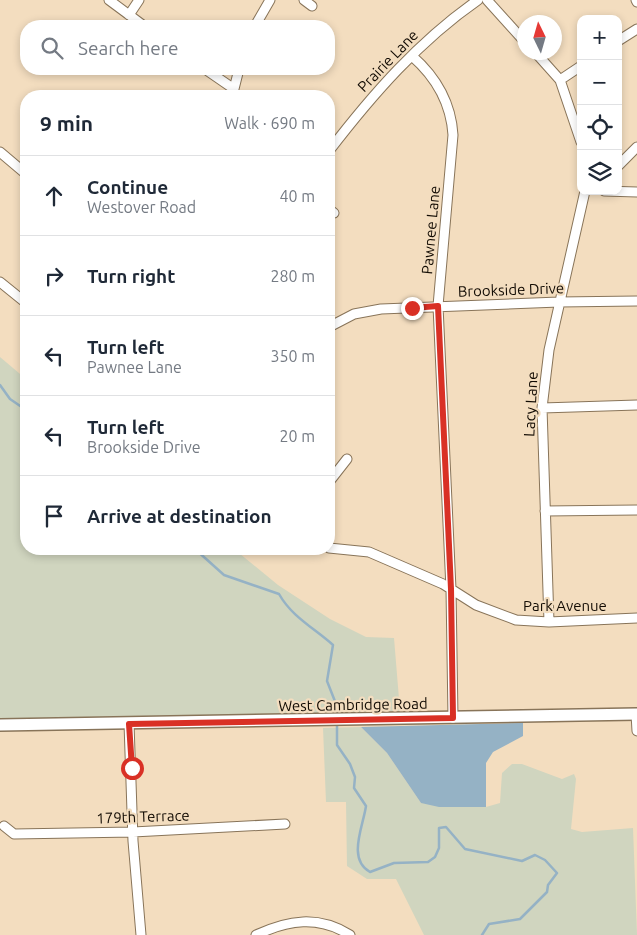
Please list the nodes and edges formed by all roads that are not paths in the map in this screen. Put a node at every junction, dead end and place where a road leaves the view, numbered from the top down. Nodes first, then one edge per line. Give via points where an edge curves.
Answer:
1 (109, 0) edge
2 (139, 0) edge
3 (270, 0) edge
4 (304, 0) edge
5 (478, 0) edge
6 (487, 0) edge
7 (312, 6) dead end
8 (129, 15) junction
9 (136, 20) edge
10 (258, 20) edge
11 (637, 29) edge
12 (517, 33) edge
13 (622, 38) edge
14 (412, 56) junction
15 (542, 60) edge
16 (577, 69) edge
17 (212, 75) edge
18 (237, 75) edge
19 (560, 80) junction
20 (228, 90) edge
21 (232, 90) edge
22 (577, 130) edge
23 (335, 143) edge
24 (637, 147) edge
25 (0, 152) edge
26 (622, 162) edge
27 (20, 169) edge
28 (622, 192) edge
29 (637, 192) edge
30 (584, 195) edge
31 (0, 282) edge
32 (20, 298) edge
33 (637, 301) edge
34 (559, 302) junction
35 (438, 306) junction
36 (335, 324) edge
37 (637, 405) edge
38 (542, 408) junction
39 (347, 459) dead end
40 (335, 474) edge
41 (637, 510) edge
42 (545, 511) junction
43 (335, 549) edge
44 (451, 589) junction
45 (637, 618) edge
46 (549, 622) junction
47 (637, 714) edge
48 (453, 718) junction
49 (129, 724) junction
50 (0, 725) edge
51 (637, 731) edge
52 (285, 824) dead end
53 (4, 826) dead end
54 (133, 832) junction
55 (141, 935) edge
56 (256, 935) edge
57 (350, 935) edge

1 - 8 street
2 - 8 street
3 - 10 street
4 - 7 street
5 - 14 street, Prairie Lane via 436,32
6 - 12 street
8 - 9 street
11 - 13 street
14 - 23 street, Prairie Lane via 369,99
14 - 35 street, Pawnee Lane via 439,87 453,128
15 - 19 street
16 - 19 street
17 - 20 street
18 - 21 street
19 - 22 street
24 - 26 street
25 - 27 street
28 - 29 street
30 - 34 street, Lacy Lane
31 - 32 street
33 - 34 street, Brookside Drive
34 - 35 street, Brookside Drive
34 - 38 street, Lacy Lane
35 - 36 street, Brookside Drive via 369,311 354,314
35 - 44 street, Pawnee Lane
37 - 38 street
38 - 42 street, Lacy Lane
39 - 40 street
41 - 42 street
42 - 46 street, Lacy Lane
43 - 44 street, Park Avenue via 369,552
44 - 46 street, Park Avenue via 500,616
44 - 48 street, Pawnee Lane
45 - 46 street, Park Avenue
47 - 48 street, West Cambridge Road
47 - 51 street
48 - 49 street, West Cambridge Road
49 - 50 street, West Cambridge Road
49 - 54 street
52 - 54 street, 179th Terrace
53 - 54 street, 179th Terrace via 14,834
54 - 55 street
56 - 57 street via 280,924 308,922 334,927

